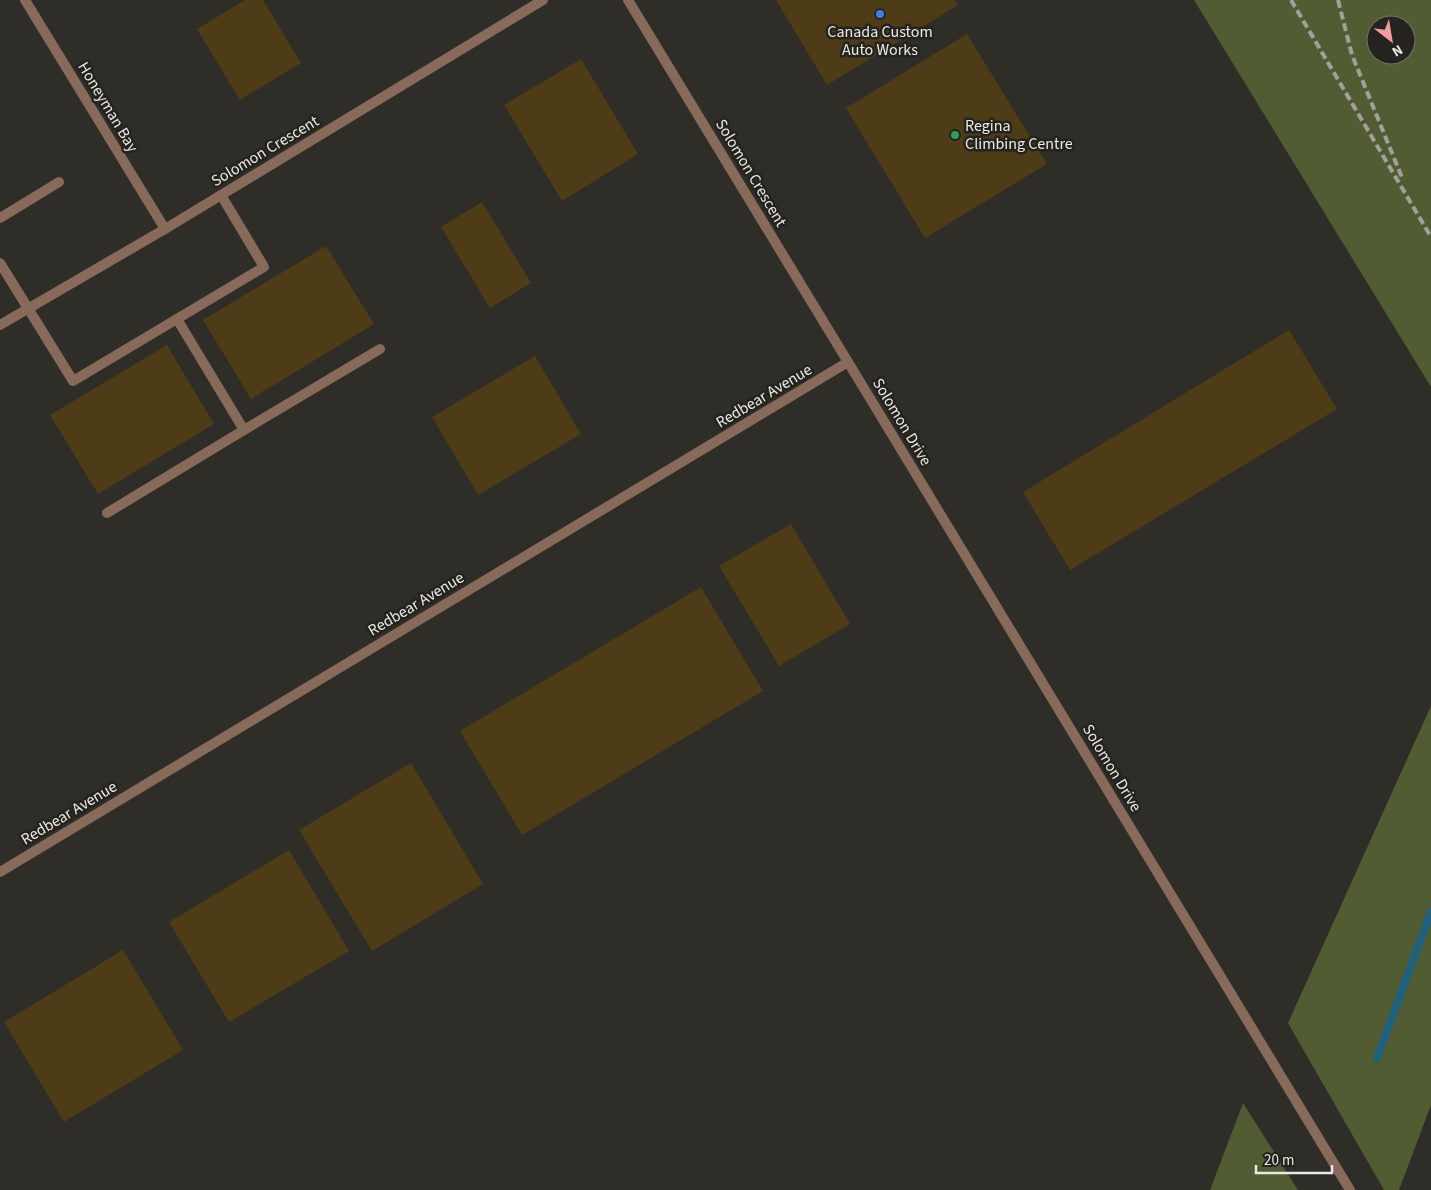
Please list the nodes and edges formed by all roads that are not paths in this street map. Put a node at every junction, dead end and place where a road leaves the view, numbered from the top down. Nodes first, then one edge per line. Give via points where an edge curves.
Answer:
1 (25, 0) edge
2 (544, 0) edge
3 (628, 0) edge
4 (59, 182) dead end
5 (221, 196) junction
6 (0, 218) edge
7 (165, 229) junction
8 (0, 263) edge
9 (28, 309) junction
10 (176, 319) junction
11 (0, 325) edge
12 (380, 349) dead end
13 (848, 362) junction
14 (244, 430) junction
15 (107, 513) dead end
16 (0, 872) edge
17 (1350, 1190) edge

1 - 7 street, Honeyman Bay
2 - 5 street, Solomon Crescent
3 - 13 street, Solomon Crescent
4 - 6 street
5 - 7 street, Solomon Crescent
5 - 10 street via 264,266
7 - 9 street, Solomon Crescent
8 - 9 street
9 - 10 street via 73,381
9 - 11 street, Solomon Crescent
10 - 14 street
12 - 14 street
13 - 16 street, Redbear Avenue
13 - 17 street, Solomon Drive
14 - 15 street

